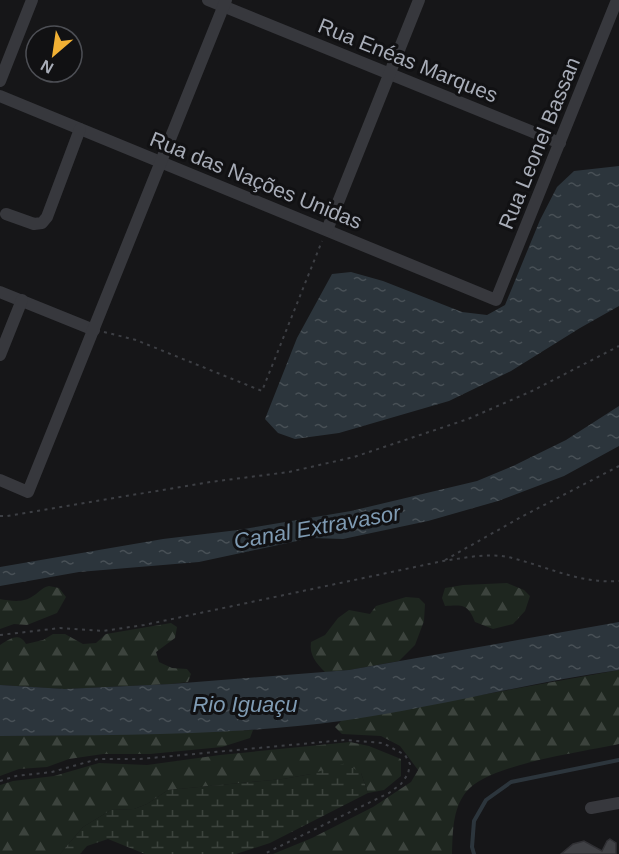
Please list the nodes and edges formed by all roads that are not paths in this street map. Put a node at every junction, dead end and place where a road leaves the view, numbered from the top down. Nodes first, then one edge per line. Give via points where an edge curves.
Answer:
1 (32, 0) edge
2 (208, 0) edge
3 (419, 0) edge
4 (617, 0) edge
5 (225, 3) edge
6 (390, 74) junction
7 (0, 81) edge
8 (0, 96) edge
9 (81, 129) junction
10 (560, 143) junction
11 (161, 162) junction
12 (6, 214) dead end
13 (327, 230) junction
14 (0, 292) edge
15 (22, 300) junction
16 (496, 300) joint
17 (94, 330) junction
18 (0, 355) edge
19 (0, 480) edge
20 (619, 803) edge
21 (591, 808) dead end

1 - 7 street
2 - 5 street, Rua Enéas Marques
3 - 6 street
4 - 10 street, Rua Leonel Bassan
5 - 6 street, Rua Enéas Marques
5 - 11 street
6 - 10 street, Rua Enéas Marques
6 - 13 street
8 - 9 street, Rua das Nações Unidas
9 - 11 street, Rua das Nações Unidas
9 - 12 street via 42,223
10 - 16 street, Rua Leonel Bassan
11 - 13 street, Rua das Nações Unidas
11 - 17 street
13 - 16 street, Rua das Nações Unidas
14 - 15 street
15 - 17 street
15 - 18 street
17 - 19 street via 28,492
20 - 21 street

